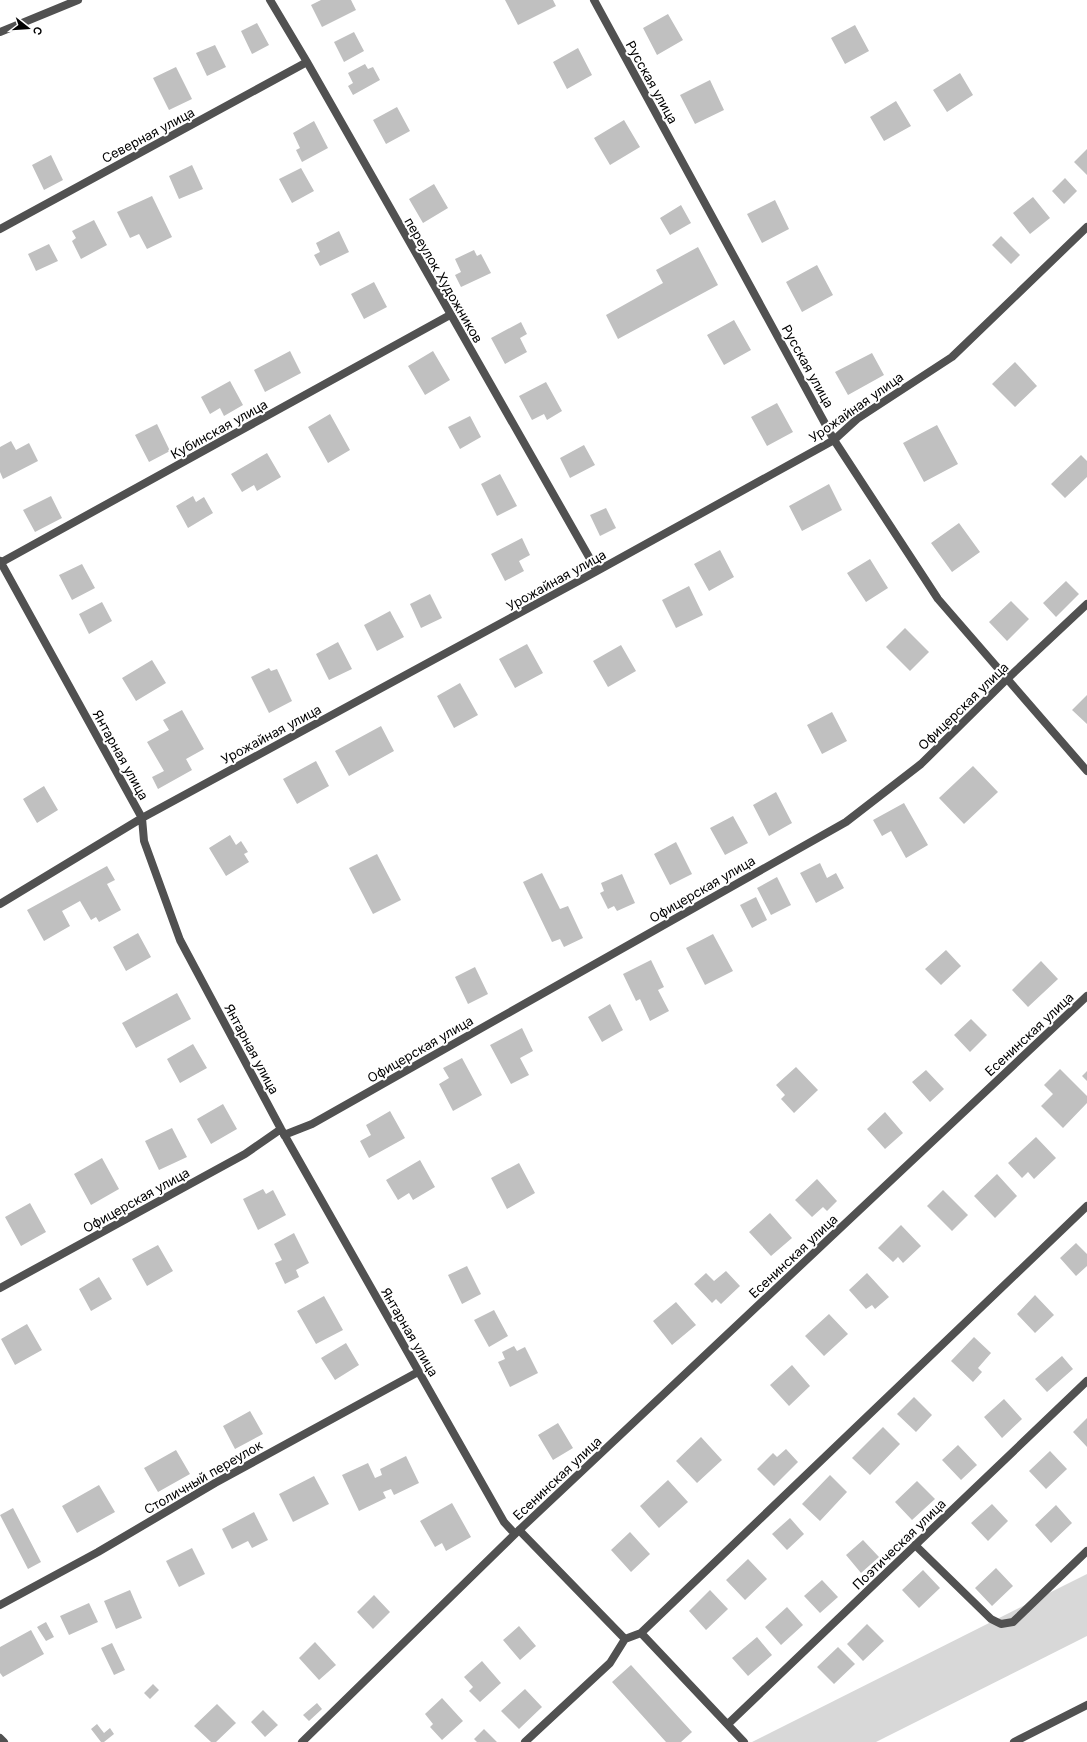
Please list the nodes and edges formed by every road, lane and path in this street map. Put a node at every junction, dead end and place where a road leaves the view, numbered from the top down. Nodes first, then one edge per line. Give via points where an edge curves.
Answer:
1 (78, 0) edge
2 (270, 0) edge
3 (594, 0) edge
4 (0, 32) edge
5 (307, 62) junction
6 (1087, 227) edge
7 (0, 229) edge
8 (450, 315) junction
9 (834, 440) junction
10 (0, 562) edge
11 (597, 571) junction
12 (1087, 604) edge
13 (1007, 679) junction
14 (1087, 771) edge
15 (142, 818) junction
16 (0, 904) edge
17 (1087, 996) edge
18 (283, 1132) junction
19 (1087, 1206) edge
20 (0, 1288) edge
21 (418, 1372) junction
22 (1087, 1381) edge
23 (517, 1532) junction
24 (915, 1545) junction
25 (1087, 1551) edge
26 (0, 1605) edge
27 (641, 1633) junction
28 (625, 1639) junction
29 (1087, 1704) edge
30 (728, 1724) junction
31 (0, 1738) edge
32 (4, 1742) edge
33 (302, 1742) edge
34 (525, 1742) edge
35 (744, 1742) edge
36 (1014, 1742) edge

1 - 4 street
2 - 5 street, переулок Художников
3 - 9 street, Русская улица
5 - 7 street, Северная улица
5 - 8 street, переулок Художников
6 - 9 street, Урожайная улица via 952,357 857,419
8 - 10 street, Кубинская улица
8 - 11 street, переулок Художников
9 - 11 street, Урожайная улица
9 - 13 street, Русская улица via 938,599
10 - 15 street, Янтарная улица
11 - 15 street, Урожайная улица
12 - 13 street, Офицерская улица
13 - 14 street, Русская улица
13 - 18 street, Офицерская улица via 921,764 846,822 312,1124
15 - 16 street, Урожайная улица
15 - 18 street, Янтарная улица via 144,841 180,940
17 - 23 street, Есенинская улица
18 - 20 street, Офицерская улица
18 - 21 street, Янтарная улица
19 - 27 street
21 - 23 street, Янтарная улица via 504,1522
21 - 26 street, Столичный переулок
22 - 24 street, Поэтическая улица
23 - 28 street, Янтарная улица
23 - 33 street, Есенинская улица
24 - 25 street via 990,1619 1001,1624 1013,1622
24 - 30 street, Поэтическая улица
27 - 28 street
27 - 30 street
28 - 34 street via 610,1663
29 - 36 street
30 - 35 street
31 - 32 street

